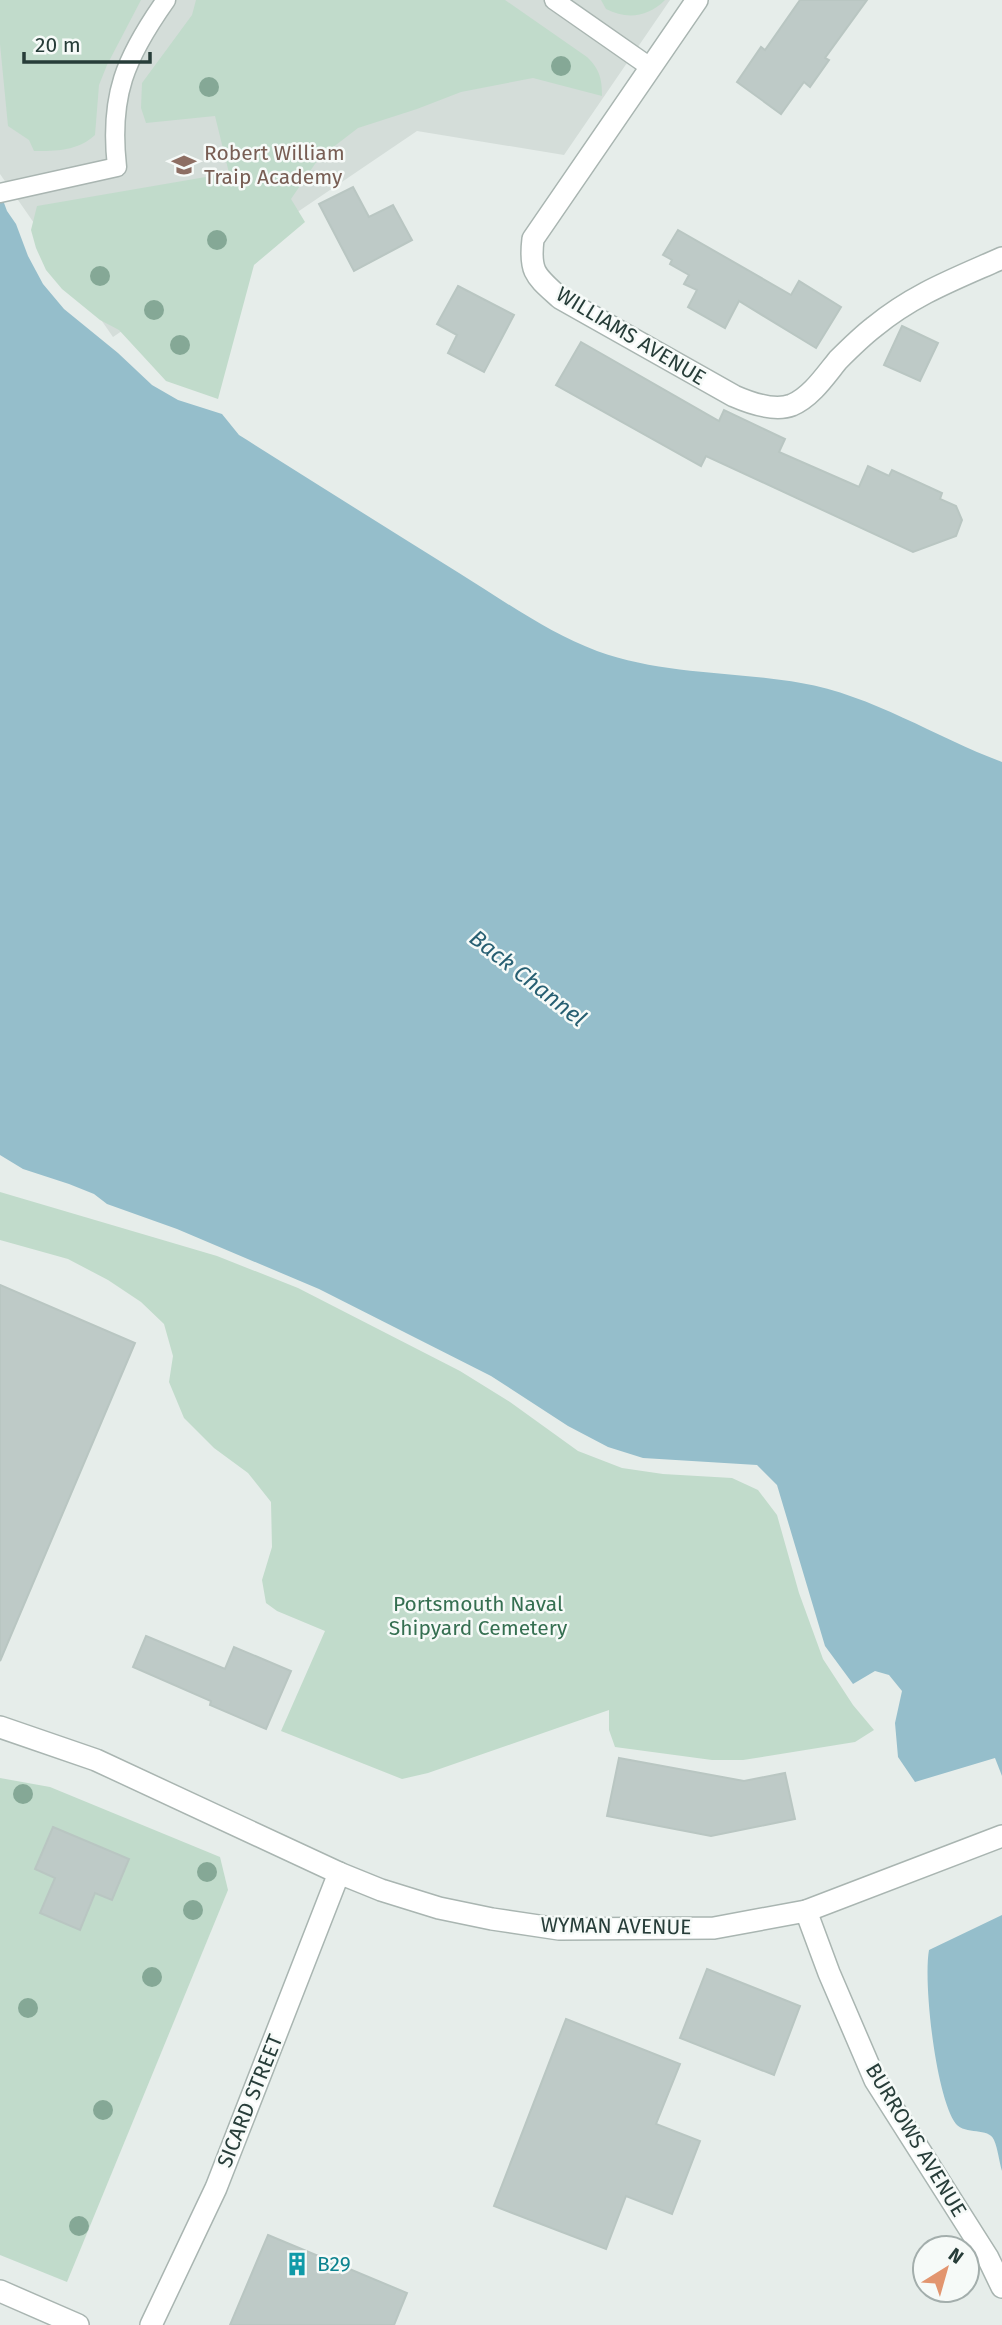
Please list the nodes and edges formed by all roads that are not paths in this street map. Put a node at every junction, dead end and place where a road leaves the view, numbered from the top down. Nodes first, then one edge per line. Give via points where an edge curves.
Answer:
1 (166, 0) edge
2 (554, 0) edge
3 (697, 0) edge
4 (650, 67) junction
5 (1, 193) edge
6 (1002, 258) edge
7 (0, 1727) edge
8 (1002, 1836) edge
9 (339, 1872) junction
10 (806, 1911) junction
11 (1002, 2287) edge
12 (0, 2291) edge
13 (78, 2325) edge
14 (150, 2325) edge

1 - 5 lane via 123,76 115,126 117,167
2 - 4 lane
3 - 4 street, WILLIAMS AVENUE
4 - 6 street, WILLIAMS AVENUE via 533,239 532,269 560,298 723,391 754,405 789,407 901,305
7 - 9 street, WYMAN AVENUE via 96,1760
8 - 10 street, WYMAN AVENUE
9 - 10 street, WYMAN AVENUE via 439,1908 559,1929 714,1928
9 - 14 street, SICARD STREET via 216,2188
10 - 11 street, BURROWS AVENUE via 875,2080
12 - 13 street

